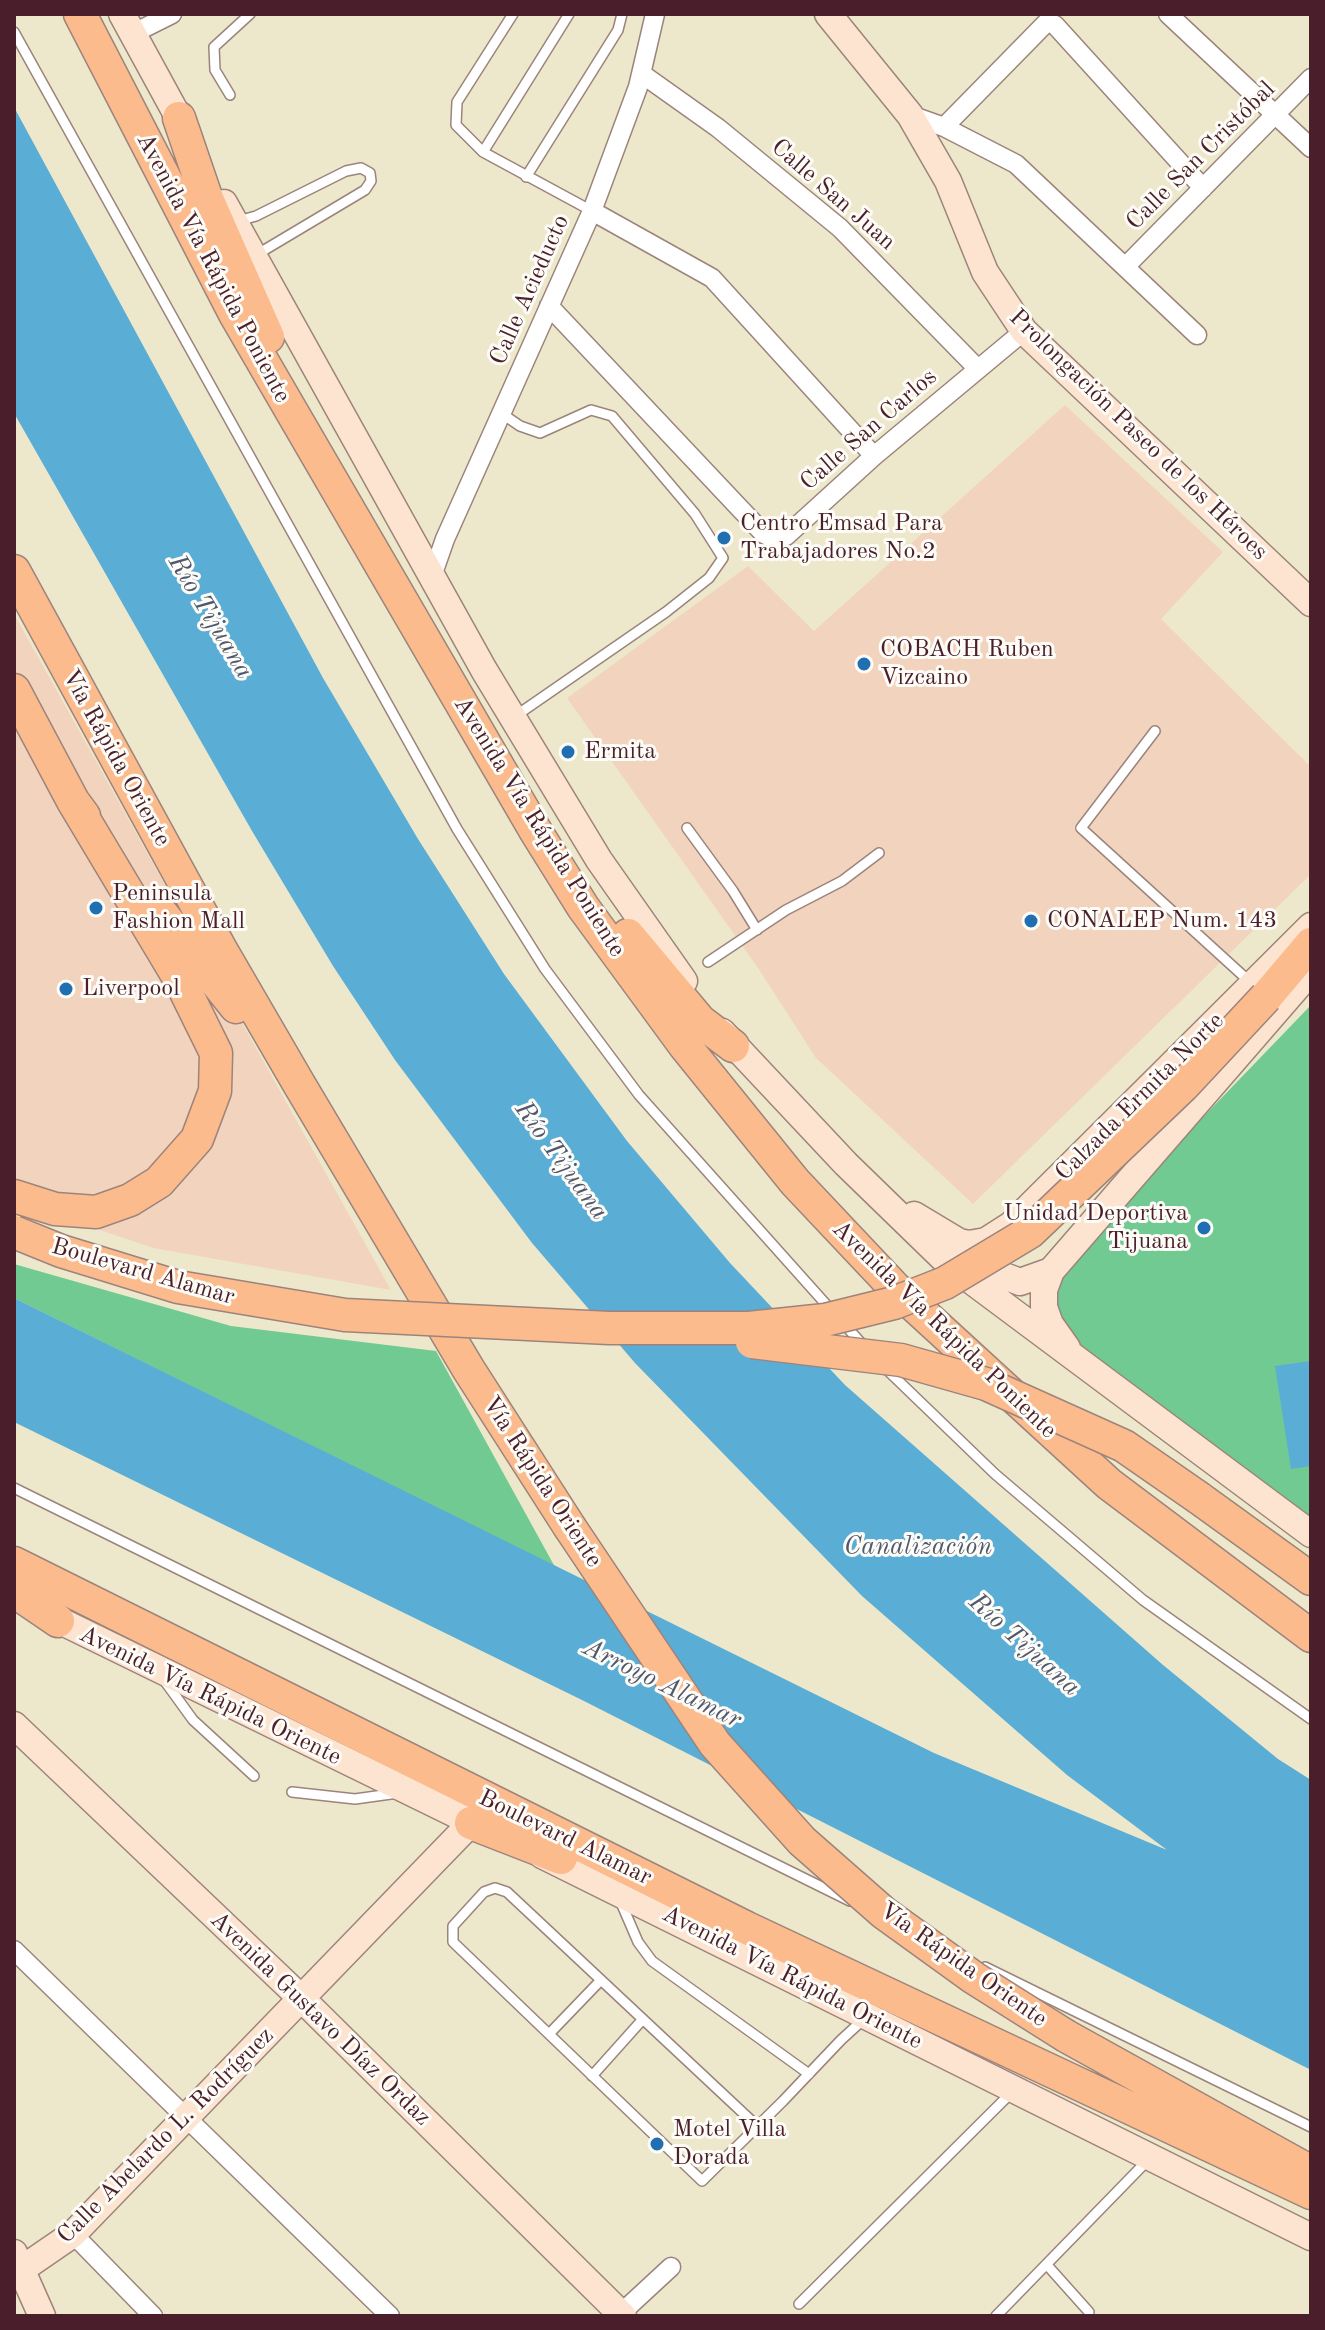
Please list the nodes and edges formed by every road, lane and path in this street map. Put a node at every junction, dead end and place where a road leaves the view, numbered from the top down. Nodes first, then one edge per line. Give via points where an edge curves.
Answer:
1 (80, 14) edge
2 (172, 14) edge
3 (250, 14) edge
4 (513, 14) edge
5 (569, 14) edge
6 (622, 14) edge
7 (655, 14) edge
8 (828, 14) edge
9 (1176, 17) edge
10 (127, 24) edge
11 (14, 32) edge
12 (642, 74) junction
13 (1311, 78) edge
14 (230, 95) dead end
15 (1274, 114) junction
16 (910, 115) junction
17 (179, 118) junction
18 (944, 127) junction
19 (1311, 148) edge
20 (483, 152) junction
21 (526, 177) junction
22 (1203, 188) junction
23 (592, 211) junction
24 (234, 222) junction
25 (253, 257) junction
26 (1125, 267) junction
27 (549, 306) junction
28 (1024, 331) junction
29 (1197, 335) dead end
30 (977, 368) junction
31 (501, 413) junction
32 (312, 448) junction
33 (874, 456) junction
34 (14, 571) edge
35 (431, 579) junction
36 (1311, 603) edge
37 (14, 690) edge
38 (512, 718) junction
39 (1155, 731) dead end
40 (73, 801) junction
41 (687, 828) dead end
42 (535, 830) junction
43 (879, 853) dead end
44 (1311, 926) edge
45 (757, 930) junction
46 (1311, 944) edge
47 (708, 962) dead end
48 (1311, 971) edge
49 (1259, 990) junction
50 (733, 1046) junction
51 (299, 1084) junction
52 (874, 1191) junction
53 (14, 1196) edge
54 (1011, 1225) junction
55 (14, 1232) edge
56 (1051, 1271) junction
57 (609, 1328) junction
58 (1073, 1357) junction
59 (14, 1488) edge
60 (1311, 1534) edge
61 (14, 1563) edge
62 (1311, 1579) edge
63 (14, 1594) edge
64 (58, 1621) joint
65 (1311, 1636) edge
66 (156, 1669) junction
67 (1311, 1719) edge
68 (14, 1725) edge
69 (254, 1776) dead end
70 (292, 1792) dead end
71 (406, 1792) junction
72 (471, 1823) junction
73 (615, 1890) junction
74 (747, 1928) junction
75 (14, 1950) edge
76 (965, 1957) dead end
77 (979, 1964) dead end
78 (601, 1980) junction
79 (303, 2000) junction
80 (867, 2016) junction
81 (643, 2019) junction
82 (549, 2034) junction
83 (809, 2074) junction
84 (592, 2076) junction
85 (1014, 2090) junction
86 (1122, 2102) junction
87 (189, 2117) junction
88 (757, 2126) junction
89 (1311, 2127) edge
90 (1149, 2158) junction
91 (1311, 2171) edge
92 (1311, 2193) edge
93 (1311, 2216) edge
94 (73, 2234) junction
95 (1311, 2237) edge
96 (18, 2261) edge
97 (1047, 2265) junction
98 (671, 2267) dead end
99 (799, 2304) dead end
100 (1089, 2312) dead end
101 (621, 2315) edge
102 (42, 2316) edge
103 (153, 2316) edge
104 (390, 2316) edge
105 (996, 2316) edge

1 - 32 highway, Avenida Vía Rápida Poniente via 213,273
2 - 10 street
3 - 14 lane via 214,47 215,70
4 - 20 lane via 457,102 456,125
5 - 20 lane
6 - 21 lane via 618,30
7 - 12 street, Calle Acieducto
8 - 16 main road, Prolongación Paseo de los Héroes
9 - 15 street
10 - 17 main road, Avenida Vía Rápida Poniente
11 - 67 lane via 457,829 545,969 639,1095 896,1380 995,1474 1143,1600
12 - 23 street, Calle Acieducto
12 - 30 street, Calle San Juan via 718,128 840,228
13 - 15 street, Calle San Cristóbal
15 - 19 street
15 - 22 street, Calle San Cristóbal
16 - 18 street
16 - 28 main road, Prolongación Paseo de los Héroes via 948,181 985,272
17 - 24 main road, Avenida Vía Rápida Poniente
17 - 32 highway via 205,194
18 - 22 street via 1048,21
18 - 26 street via 1016,164
20 - 21 lane
21 - 23 lane
22 - 26 street, Calle San Cristóbal
23 - 27 street, Calle Acieducto
23 - 33 street via 712,278
24 - 25 main road, Avenida Vía Rápida Poniente
24 - 25 lane via 346,171 361,168 370,173 369,186 359,195
25 - 35 main road, Avenida Vía Rápida Poniente
26 - 29 street
27 - 31 street, Calle Acieducto
27 - 33 street, Calle San Carlos via 769,537 786,536
28 - 30 street, Calle San Carlos
28 - 36 main road, Prolongación Paseo de los Héroes
30 - 33 street, Calle San Carlos
31 - 35 street, Calle Acieducto
31 - 38 lane via 540,433 591,410 612,416 695,514 723,558 709,578 666,612
32 - 42 highway, Avenida Vía Rápida Poniente
34 - 51 highway, Vía Rápida Oriente
35 - 38 main road, Avenida Vía Rápida Poniente
37 - 40 highway
38 - 50 main road, Avenida Vía Rápida Poniente via 599,860
39 - 49 lane via 1081,828
40 - 51 highway
40 - 53 highway via 186,990 216,1053 215,1091 197,1139 159,1182 130,1200 96,1212 55,1209
41 - 45 lane
42 - 50 highway via 570,862 700,1021
42 - 65 highway, Avenida Vía Rápida Poniente via 583,907 685,1046 843,1236 1109,1484
43 - 45 lane
44 - 49 main road, Calzada Ermita Norte
45 - 47 lane
46 - 49 highway
48 - 56 main road, Calzada Ermita Norte
49 - 54 main road, Calzada Ermita Norte
49 - 57 highway, bridge via 1183,1086 1051,1214 945,1283 894,1303 808,1323
50 - 52 main road, Avenida Vía Rápida Poniente
51 - 91 highway, Vía Rápida Oriente, bridge via 469,1370 569,1526 715,1744 802,1841 884,1913 974,1978 1066,2036
52 - 54 main road, Calzada Ermita Norte via 959,1242 986,1241
52 - 58 main road, Avenida Vía Rápida Poniente via 949,1264
54 - 56 main road via 998,1248 999,1274 1020,1282
55 - 57 highway, Boulevard Alamar, bridge via 128,1273 255,1303 345,1315
56 - 58 main road via 1044,1307
57 - 62 highway, bridge via 852,1352 986,1384 1112,1440
58 - 60 main road, Avenida Vía Rápida Poniente
59 - 76 lane
61 - 74 highway, Boulevard Alamar
63 - 64 highway
64 - 66 main road, Avenida Vía Rápida Oriente
66 - 69 lane via 193,1720
66 - 71 main road, Avenida Vía Rápida Oriente
68 - 79 main road, Avenida Gustavo Díaz Ordaz
70 - 71 lane via 355,1799
71 - 72 main road, Avenida Vía Rápida Oriente
72 - 73 main road, Avenida Vía Rápida Oriente
72 - 74 highway
72 - 79 main road, Calle Abelardo L. Rodríguez
73 - 80 main road, Avenida Vía Rápida Oriente
73 - 83 lane via 652,1961
74 - 86 highway, Boulevard Alamar
75 - 87 street
77 - 89 lane
78 - 81 lane
78 - 82 lane
78 - 82 lane via 507,1892 484,1892 453,1926 451,1938
79 - 87 main road, Calle Abelardo L. Rodríguez
79 - 101 main road, Avenida Gustavo Díaz Ordaz
80 - 83 lane
80 - 85 main road, Avenida Vía Rápida Oriente
81 - 84 lane
81 - 88 lane
82 - 84 lane
83 - 88 lane
84 - 88 lane via 702,2181
85 - 90 main road, Avenida Vía Rápida Oriente
85 - 99 lane
86 - 92 highway
86 - 93 highway
87 - 94 main road, Calle Abelardo L. Rodríguez
87 - 104 street
90 - 95 main road, Avenida Vía Rápida Oriente
90 - 97 lane
94 - 96 main road, Calle Abelardo L. Rodríguez
94 - 103 street
96 - 102 main road
97 - 100 lane
97 - 105 lane
98 - 101 street

